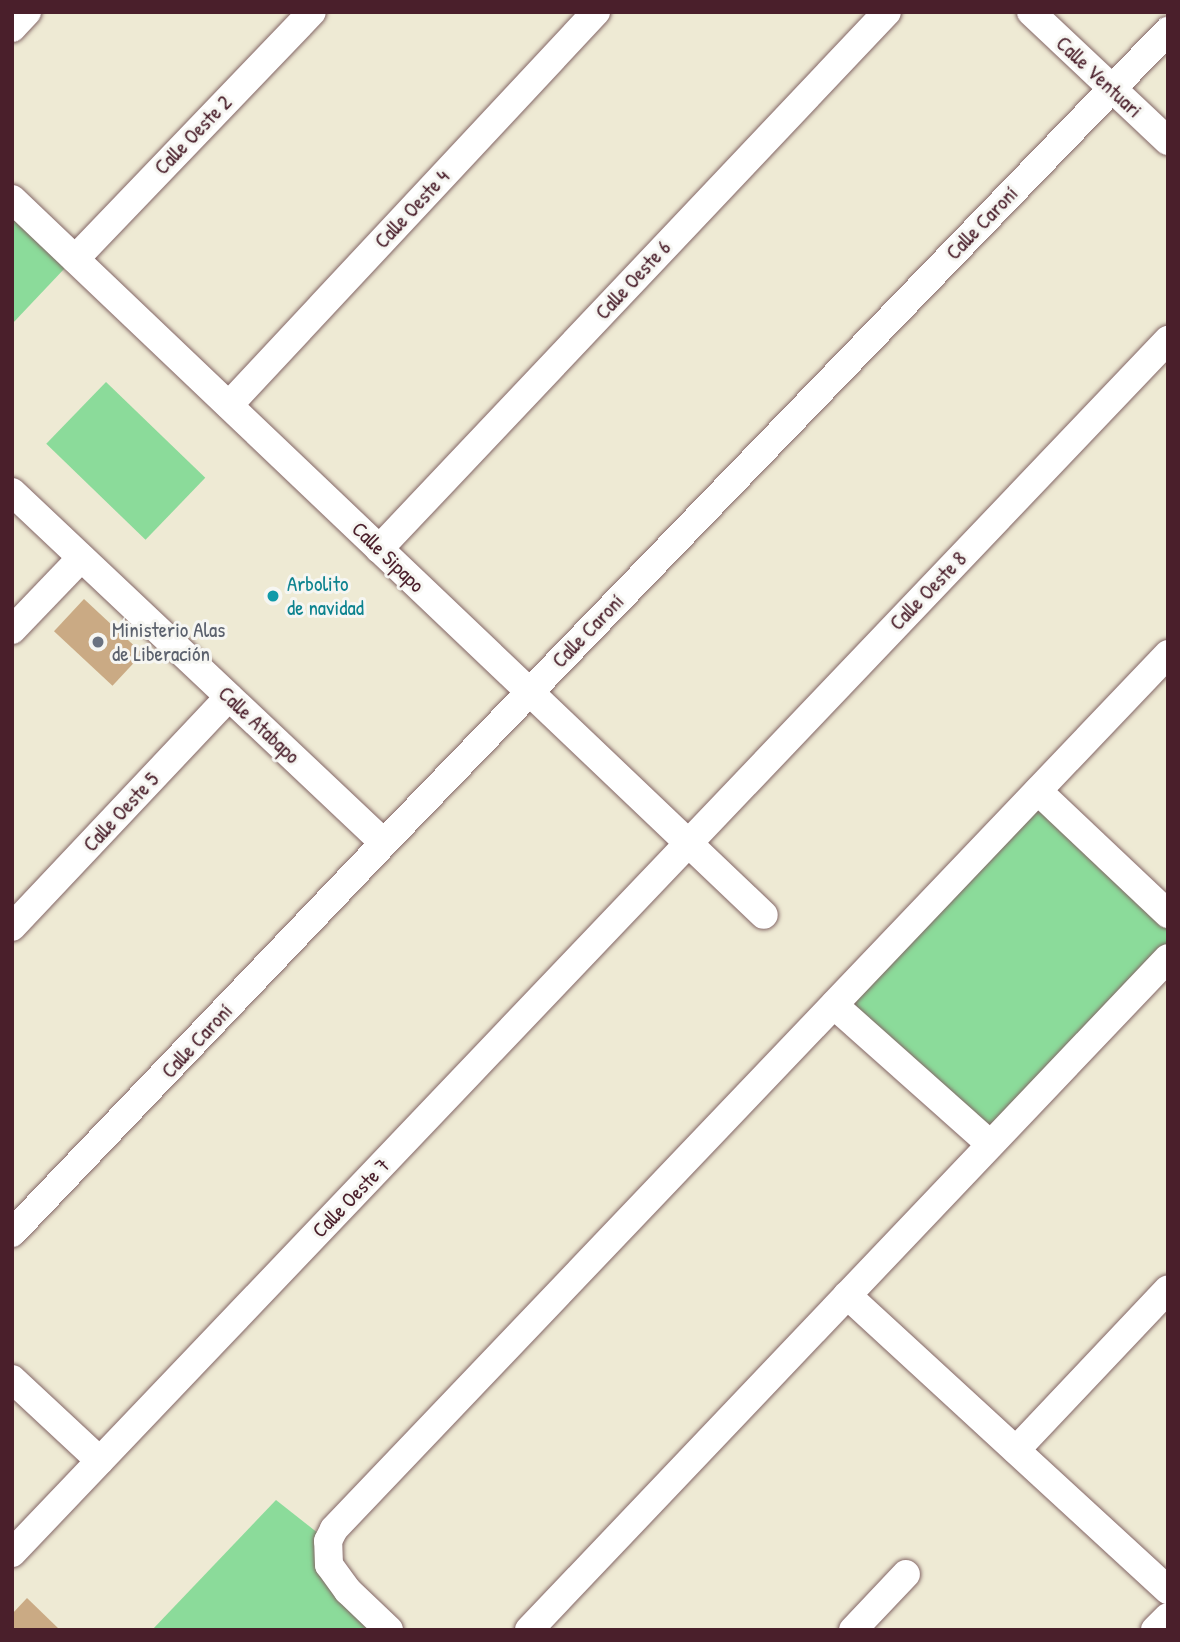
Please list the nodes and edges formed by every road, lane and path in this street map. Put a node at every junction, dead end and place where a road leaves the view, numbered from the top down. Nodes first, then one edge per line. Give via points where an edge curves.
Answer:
1 (27, 12) edge
2 (312, 12) edge
3 (596, 12) edge
4 (887, 12) edge
5 (1031, 12) edge
6 (12, 28) edge
7 (1168, 31) edge
8 (1112, 89) junction
9 (1168, 141) edge
10 (12, 199) edge
11 (75, 259) junction
12 (1168, 340) edge
13 (229, 405) junction
14 (12, 492) edge
15 (379, 549) junction
16 (81, 558) junction
17 (12, 630) edge
18 (1168, 654) edge
19 (529, 692) junction
20 (229, 696) junction
21 (1038, 791) junction
22 (688, 842) junction
23 (384, 843) junction
24 (1168, 914) edge
25 (764, 915) dead end
26 (12, 927) edge
27 (1168, 958) edge
28 (834, 1005) junction
29 (990, 1144) junction
30 (12, 1233) edge
31 (1168, 1289) edge
32 (848, 1295) junction
33 (12, 1379) edge
34 (1016, 1450) junction
35 (100, 1461) junction
36 (12, 1553) edge
37 (906, 1574) dead end
38 (1168, 1590) edge
39 (1168, 1617) edge
40 (389, 1630) edge
41 (529, 1630) edge
42 (853, 1630) edge
43 (1155, 1630) edge

1 - 6 street
2 - 11 street, Calle Oeste 2
3 - 13 street, Calle Oeste 4
4 - 15 street, Calle Oeste 6
5 - 8 street, Calle Ventuari
7 - 8 street, Calle Caroní
8 - 9 street, Calle Ventuari
8 - 19 street, Calle Caroní
10 - 11 street, Calle Sipapo
11 - 13 street, Calle Sipapo
12 - 22 street, Calle Oeste 8
13 - 15 street, Calle Sipapo
14 - 16 street, Calle Atabapo
15 - 19 street, Calle Sipapo
16 - 17 street
16 - 20 street, Calle Atabapo
18 - 21 street
19 - 22 street, Calle Sipapo
19 - 23 street, Calle Caroní
20 - 23 street, Calle Atabapo
20 - 26 street, Calle Oeste 5
21 - 24 street
21 - 28 street
22 - 25 street, Calle Sipapo
22 - 35 street, Calle Oeste 7
23 - 30 street, Calle Caroní
27 - 29 street
28 - 29 street
28 - 40 street via 334,1529 328,1541 329,1565 348,1591
29 - 32 street
31 - 34 street
32 - 34 street
32 - 41 street
33 - 35 street
34 - 38 street
35 - 36 street, Calle Oeste 7
37 - 42 street
39 - 43 street

